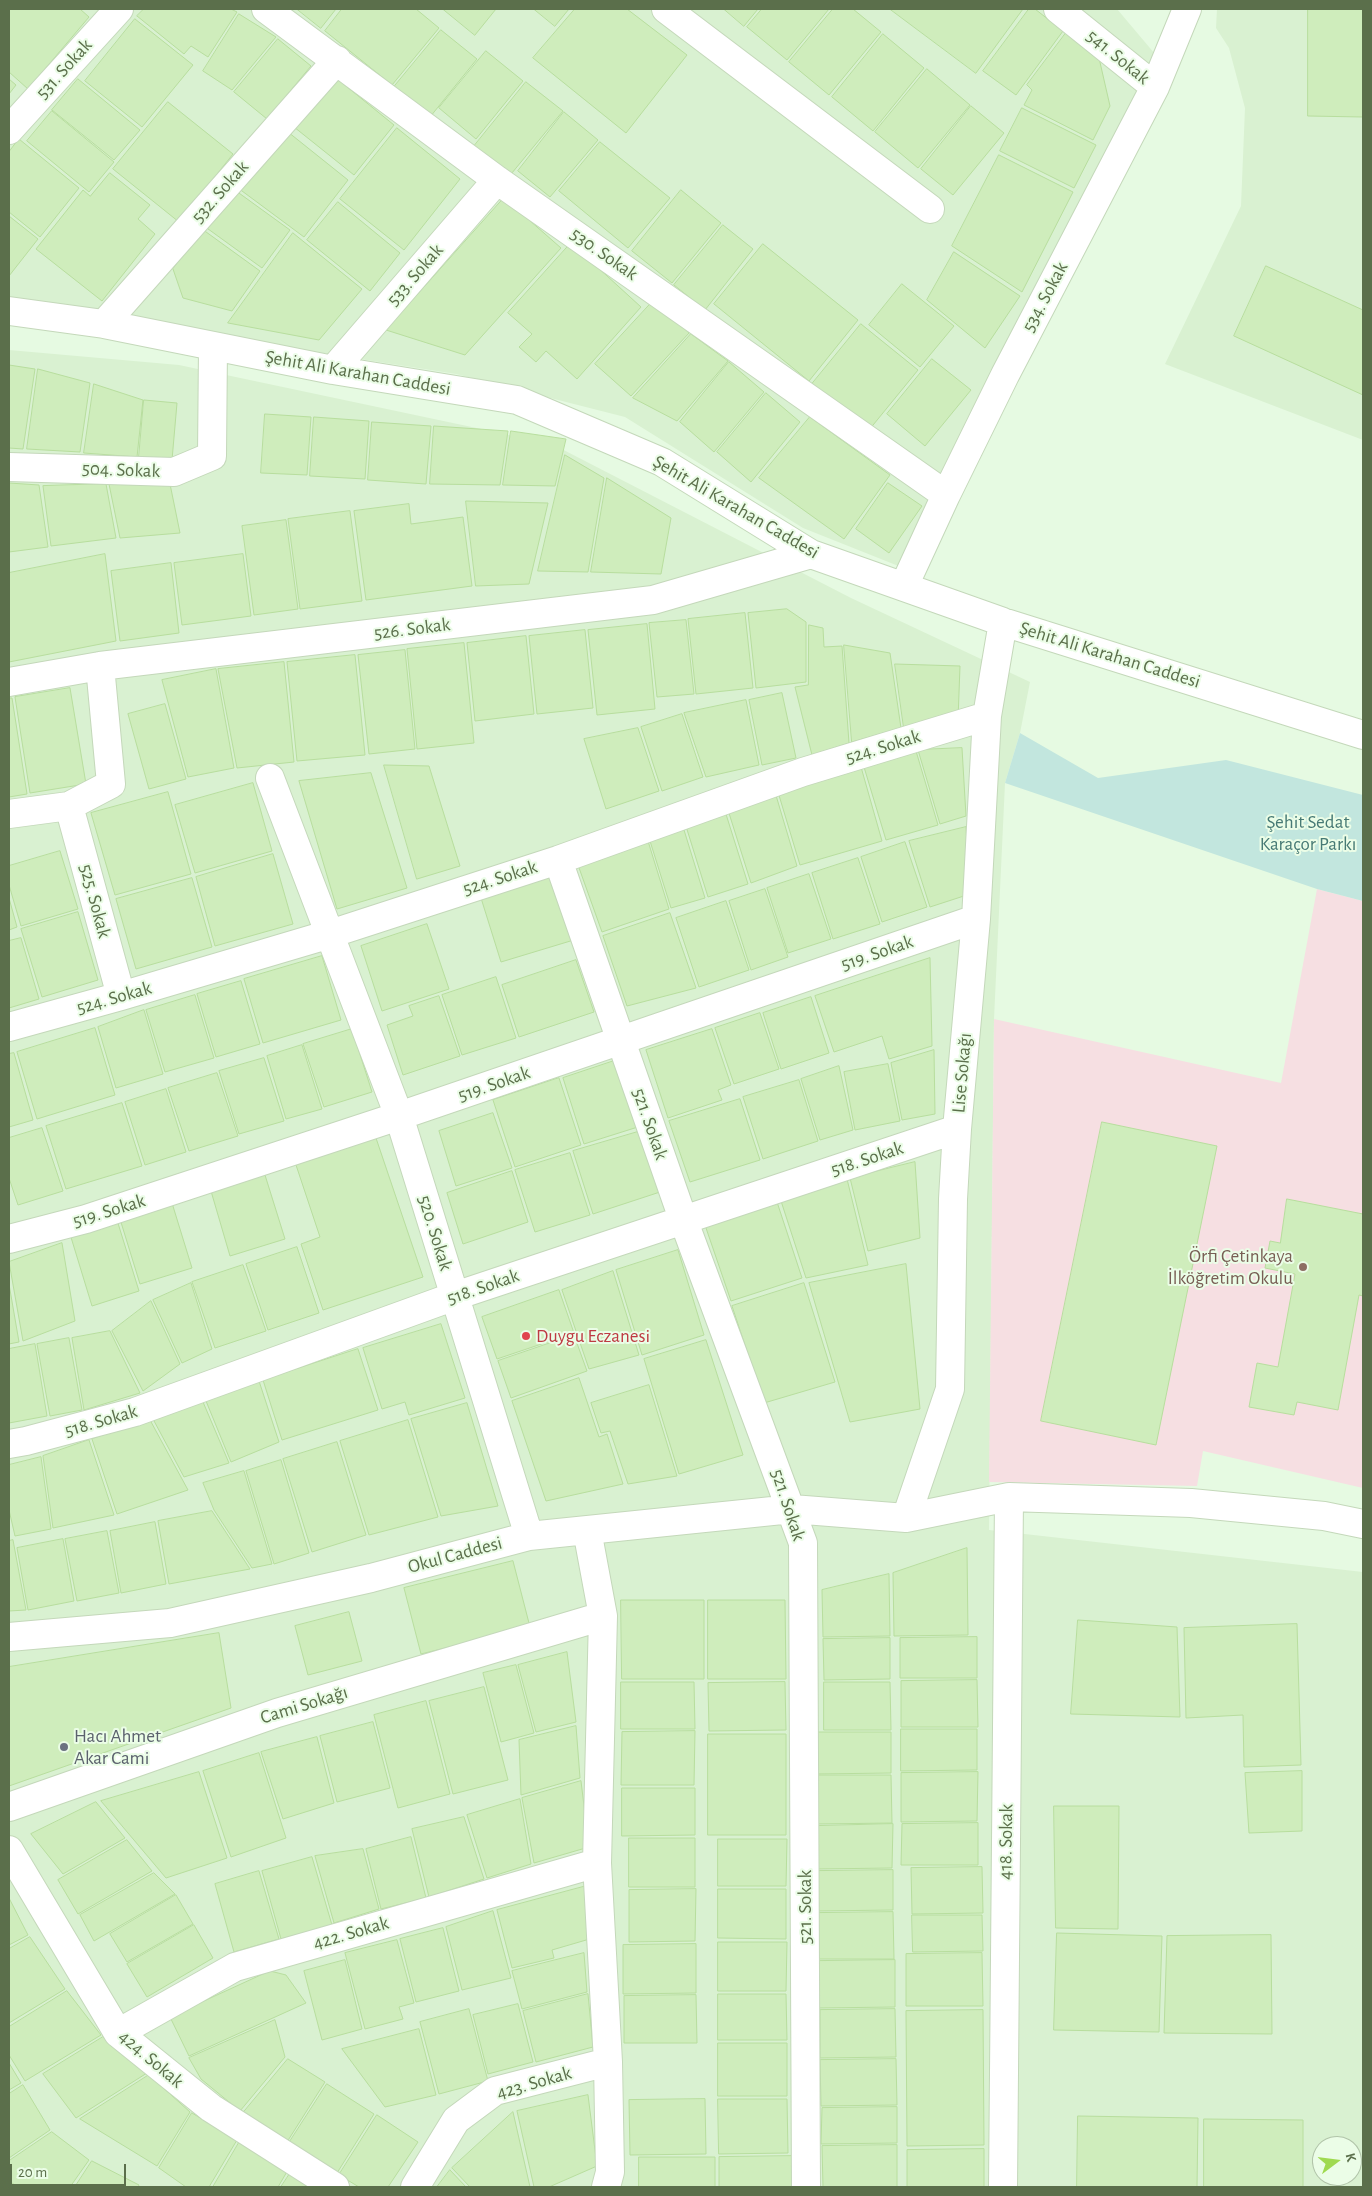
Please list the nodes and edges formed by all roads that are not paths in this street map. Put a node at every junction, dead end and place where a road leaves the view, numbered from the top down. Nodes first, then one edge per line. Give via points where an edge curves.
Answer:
1 (119, 9) edge
2 (266, 9) edge
3 (666, 9) edge
4 (1058, 9) edge
5 (1187, 9) edge
6 (337, 60) junction
7 (1155, 87) junction
8 (9, 130) edge
9 (497, 180) junction
10 (930, 209) dead end
11 (9, 311) edge
12 (104, 324) junction
13 (213, 347) junction
14 (333, 370) junction
15 (9, 466) edge
16 (946, 495) junction
17 (811, 554) junction
18 (904, 586) junction
19 (1003, 622) junction
20 (100, 666) junction
21 (9, 682) edge
22 (988, 716) junction
23 (1363, 735) edge
24 (270, 778) dead end
25 (69, 806) junction
26 (9, 814) edge
27 (558, 860) junction
28 (976, 919) junction
29 (330, 934) junction
30 (121, 996) junction
31 (9, 1027) edge
32 (621, 1040) junction
33 (399, 1116) junction
34 (957, 1129) junction
35 (683, 1219) junction
36 (9, 1239) edge
37 (455, 1296) junction
38 (9, 1444) edge
39 (1009, 1498) junction
40 (792, 1509) junction
41 (906, 1518) junction
42 (1363, 1524) edge
43 (587, 1530) junction
44 (529, 1536) junction
45 (603, 1616) junction
46 (9, 1636) edge
47 (9, 1807) edge
48 (9, 1850) edge
49 (597, 1863) junction
50 (118, 2034) junction
51 (608, 2062) junction
52 (335, 2187) edge
53 (415, 2187) edge
54 (606, 2187) edge
55 (806, 2187) edge
56 (1003, 2187) edge

1 - 8 street, 531. Sokak
2 - 6 street, 530. Sokak
3 - 10 street
4 - 7 street, 541. Sokak
5 - 7 street, 534. Sokak
6 - 9 street, 530. Sokak
6 - 12 street, 532. Sokak
7 - 16 street, 534. Sokak
9 - 14 street, 533. Sokak
9 - 16 street, 530. Sokak
11 - 12 street, Şehit Ali Karahan Caddesi
12 - 13 street, Şehit Ali Karahan Caddesi
13 - 14 street, Şehit Ali Karahan Caddesi
13 - 15 street, 504. Sokak via 212,456 174,472
14 - 17 street, Şehit Ali Karahan Caddesi via 517,400 662,462
16 - 18 street, 534. Sokak
17 - 18 street, Şehit Ali Karahan Caddesi
17 - 20 street, 526. Sokak via 653,600
18 - 19 street, Şehit Ali Karahan Caddesi
19 - 22 street, Lise Sokağı
19 - 23 street, Şehit Ali Karahan Caddesi
20 - 21 street, 526. Sokak
20 - 25 street via 110,784
22 - 27 street, 524. Sokak via 803,772
22 - 28 street, Lise Sokağı
24 - 29 street, 520. Sokak
25 - 26 street
25 - 30 street, 525. Sokak
27 - 29 street, 524. Sokak
27 - 32 street, 521. Sokak
28 - 32 street, 519. Sokak
28 - 34 street, Lise Sokağı
29 - 30 street, 524. Sokak
29 - 33 street, 520. Sokak
30 - 31 street, 524. Sokak
32 - 33 street, 519. Sokak
32 - 35 street, 521. Sokak
33 - 36 street, 519. Sokak via 86,1219
33 - 37 street, 520. Sokak
34 - 35 street, 518. Sokak
34 - 41 street, Lise Sokağı via 950,1389
35 - 37 street, 518. Sokak
35 - 40 street, 521. Sokak
37 - 38 street, 518. Sokak via 135,1412
37 - 44 street, 520. Sokak
39 - 41 street, Okul Caddesi
39 - 42 street, Okul Caddesi via 1191,1503 1324,1516
39 - 56 street, 418. Sokak
40 - 41 street, Okul Caddesi
40 - 43 street, Okul Caddesi
40 - 55 street, 521. Sokak via 803,1543
43 - 44 street, Okul Caddesi
43 - 45 street
44 - 46 street, Okul Caddesi via 371,1578 170,1623
45 - 47 street, Cami Sokağı via 277,1712
45 - 49 street
48 - 50 street, 424. Sokak
49 - 50 street, 422. Sokak via 235,1967
49 - 51 street
50 - 52 street, 424. Sokak via 211,2108
51 - 53 street, 423. Sokak via 495,2091 456,2120
51 - 54 street via 610,2172

